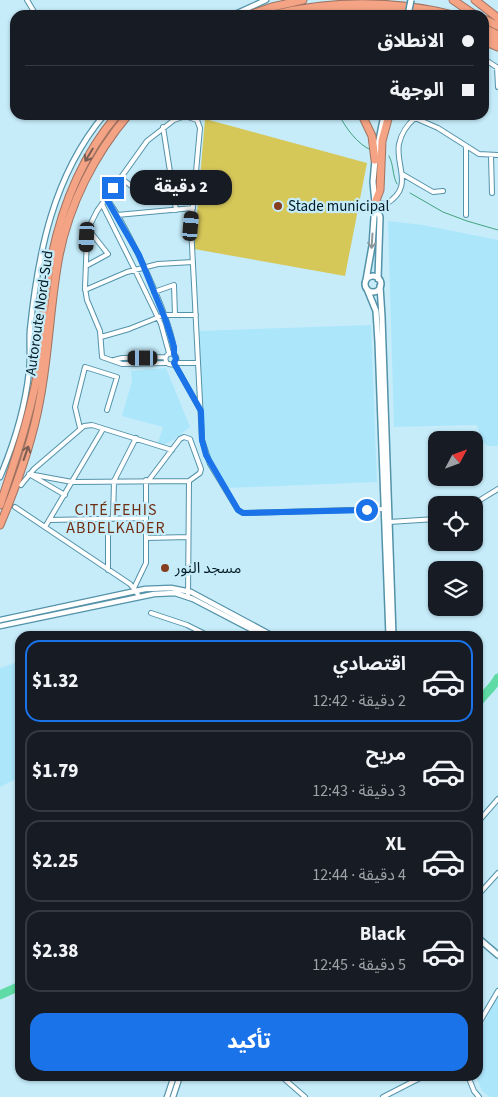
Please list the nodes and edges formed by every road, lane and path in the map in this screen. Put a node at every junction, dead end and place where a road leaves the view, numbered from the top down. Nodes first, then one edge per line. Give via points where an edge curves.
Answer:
1 (266, 0) edge
2 (304, 0) edge
3 (453, 0) edge
4 (475, 0) edge
5 (244, 10) edge
6 (263, 10) edge
7 (295, 10) edge
8 (430, 10) edge
9 (468, 10) edge
10 (488, 10) edge
11 (498, 68) edge
12 (498, 87) edge
13 (100, 120) edge
14 (113, 120) edge
15 (124, 120) edge
16 (175, 120) edge
17 (196, 120) edge
18 (364, 120) edge
19 (383, 120) edge
20 (388, 120) edge
21 (413, 120) edge
22 (421, 120) edge
23 (163, 127) junction
24 (466, 146) junction
25 (498, 155) edge
26 (491, 156) junction
27 (375, 160) junction
28 (402, 174) junction
29 (120, 178) junction
30 (135, 189) dead end
31 (443, 192) dead end
32 (492, 192) dead end
33 (106, 198) junction
34 (375, 203) junction
35 (102, 204) junction
36 (193, 208) junction
37 (176, 210) junction
38 (117, 215) junction
39 (466, 215) dead end
40 (89, 230) junction
41 (193, 262) junction
42 (86, 266) junction
43 (144, 267) junction
44 (135, 270) junction
45 (378, 279) junction
46 (366, 280) junction
47 (380, 286) junction
48 (367, 288) junction
49 (85, 290) junction
50 (154, 292) junction
51 (196, 314) junction
52 (164, 315) junction
53 (175, 315) junction
54 (157, 317) junction
55 (101, 337) junction
56 (168, 353) junction
57 (174, 354) junction
58 (165, 357) junction
59 (112, 360) junction
60 (166, 363) junction
61 (174, 363) junction
62 (198, 363) junction
63 (108, 410) dead end
64 (201, 411) junction
65 (80, 428) junction
66 (103, 429) junction
67 (136, 438) junction
68 (172, 450) junction
69 (29, 474) junction
70 (0, 477) edge
71 (147, 480) junction
72 (114, 481) junction
73 (189, 481) junction
74 (72, 482) junction
75 (21, 485) dead end
76 (498, 488) edge
77 (64, 495) junction
78 (483, 498) edge
79 (0, 505) edge
80 (15, 507) dead end
81 (386, 509) junction
82 (146, 518) junction
83 (108, 519) junction
84 (113, 519) junction
85 (50, 520) junction
86 (428, 520) edge
87 (389, 522) junction
88 (0, 525) edge
89 (45, 527) junction
90 (188, 537) junction
91 (146, 538) junction
92 (108, 570) junction
93 (135, 590) junction
94 (188, 591) junction
95 (139, 597) junction
96 (188, 597) junction
97 (151, 613) dead end
98 (0, 620) edge
99 (0, 626) edge
100 (200, 631) edge
101 (254, 631) edge
102 (264, 631) edge
103 (388, 631) edge
104 (393, 631) edge
105 (498, 799) edge
106 (483, 816) edge
107 (498, 873) edge
108 (483, 889) edge
109 (483, 942) edge
110 (498, 955) edge
111 (498, 991) edge
112 (483, 1016) edge
113 (173, 1081) edge
114 (178, 1081) edge
115 (287, 1081) edge
116 (414, 1081) edge
117 (470, 1081) edge
118 (168, 1097) edge
119 (173, 1097) edge
120 (305, 1097) edge
121 (383, 1097) edge
122 (478, 1097) edge

1 - 5 street
2 - 6 highway
3 - 9 highway
4 - 10 highway
7 - 8 highway via 367,3
11 - 12 street
13 - 70 street via 77,153 49,219 37,275 23,407
14 -> 79 highway, Autoroute Nord-Sud via 79,173 55,239 32,397
88 -> 15 highway, Autoroute Nord-Sud via 37,414 59,255 68,223 91,169
16 - 23 street
17 - 36 street via 199,124
18 - 27 highway via 372,136
19 - 27 main road
20 - 34 highway via 382,141 380,190
21 - 28 street via 399,144
22 - 24 street
23 - 29 street via 147,141
23 - 37 street
24 - 26 street via 479,154
24 - 39 street
25 - 26 street
26 - 32 street
27 - 34 main road
28 - 31 street via 433,192
28 - 34 street via 402,184 396,196 386,204
29 - 30 street
29 - 33 street
33 - 35 street
33 - 38 street
34 - 45 main road via 380,217
34 -> 46 main road
35 - 40 street
35 - 44 street
36 - 37 street
36 - 41 street
37 - 38 street
38 - 43 street
40 - 42 street
40 - 42 street via 108,254
41 - 43 street
41 - 51 street
42 - 49 street
43 - 44 street
43 - 50 street
44 - 49 street
44 - 54 street
45 - 46 main road via 372,276
45 - 47 main road
46 - 48 main road
47 - 48 main road via 375,291
47 - 81 main road
48 - 81 main road via 377,322
49 - 55 street
50 - 52 street
50 - 53 street via 174,285
51 - 53 street
51 - 62 street
52 - 53 street
52 - 54 street
52 - 57 street
54 - 55 street
54 - 56 street
55 - 59 street via 101,355
56 - 57 street
56 - 58 street
57 - 61 street
58 - 59 street
58 - 60 street
59 - 60 street via 122,364
60 - 61 street
61 - 62 street
61 - 64 street
62 - 64 street
63 - 65 street via 117,377 85,367 75,407
64 - 81 street via 206,455 241,512
65 - 66 street via 92,425
65 - 69 street
66 - 67 street
66 - 74 street
67 - 68 street
67 - 72 street
68 - 71 street
68 - 73 street via 180,439 190,439 201,469
69 - 74 street
69 - 75 street
69 - 77 street
71 - 72 street
71 - 73 street
71 - 82 street
72 - 74 street
72 - 84 street
73 - 90 street
74 - 77 street
76 - 78 street
77 - 85 street
80 - 89 street
81 - 87 main road
81 - 103 main road
82 - 84 street
82 - 91 street
83 - 84 street
83 - 85 street
83 - 92 street
85 - 89 street
86 - 87 street
87 - 104 main road
89 - 92 street
90 - 91 street
90 - 94 street
91 - 93 street via 146,566
92 - 93 street
93 - 94 street via 162,587
93 - 95 street
93 - 98 street
94 - 96 street
94 - 102 street
95 - 96 street via 175,593
95 - 99 street
96 - 101 street
97 - 100 street
105 - 106 street
107 - 108 street
109 - 110 main road
111 - 112 street
113 - 118 street
114 - 119 street
115 - 120 street
116 - 121 street
117 - 122 street

